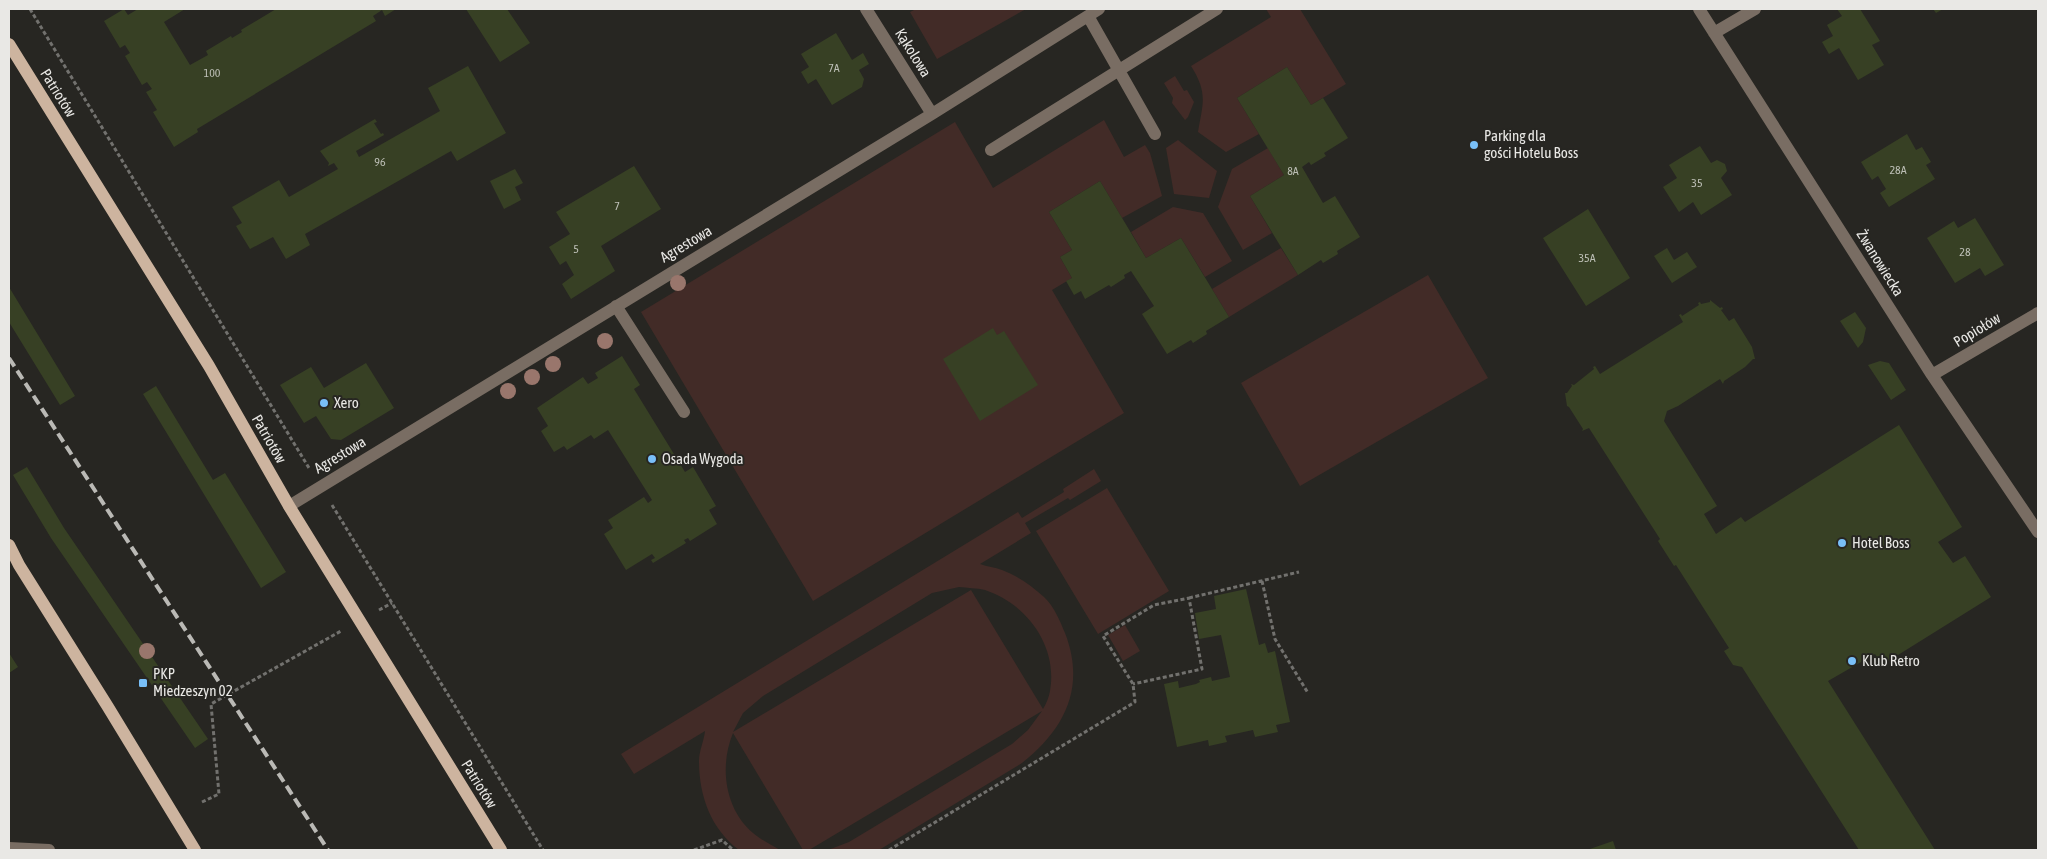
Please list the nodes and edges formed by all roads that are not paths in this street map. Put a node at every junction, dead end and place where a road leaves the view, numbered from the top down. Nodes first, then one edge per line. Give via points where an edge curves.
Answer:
1 (866, 9) edge
2 (1217, 9) edge
3 (1699, 9) edge
4 (1754, 9) edge
5 (1093, 12) edge
6 (1714, 33) junction
7 (9, 44) edge
8 (1119, 70) junction
9 (932, 114) junction
10 (1155, 134) dead end
11 (991, 150) dead end
12 (616, 306) junction
13 (2038, 313) edge
14 (1932, 376) junction
15 (684, 412) dead end
16 (289, 506) junction
17 (2038, 532) edge
18 (9, 545) edge
19 (9, 552) edge
20 (19, 565) junction
21 (9, 848) edge
22 (49, 850) edge
23 (192, 850) edge
24 (501, 850) edge

1 - 9 street, Kąkolowa
2 - 8 street
3 - 6 street, Żwanowiecka
4 - 6 street
5 - 8 street
5 - 9 street, Agrestowa
6 - 14 street, Żwanowiecka
7 - 16 main road, Patriotów via 209,366
8 - 10 street
8 - 11 street
9 - 12 street, Agrestowa
12 - 15 street
12 - 16 street, Agrestowa
13 - 14 street, Popiołów
14 - 17 street, Żwanowiecka
16 - 24 main road, Patriotów
18 - 20 main road
19 - 20 main road
20 - 23 main road via 108,706
21 - 22 street

